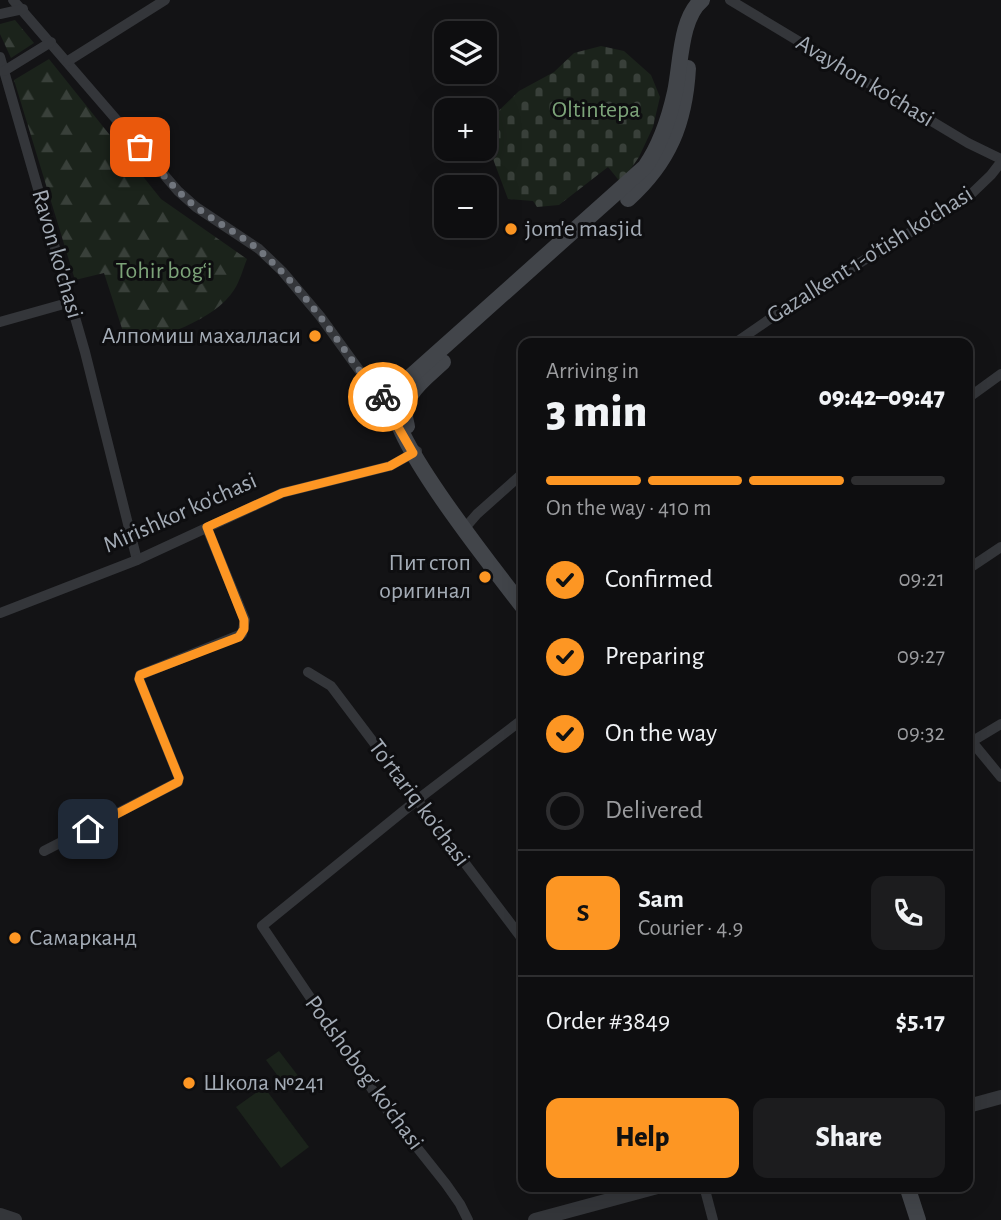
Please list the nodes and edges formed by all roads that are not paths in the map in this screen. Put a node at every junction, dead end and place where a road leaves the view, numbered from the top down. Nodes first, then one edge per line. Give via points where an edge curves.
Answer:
1 (13, 0) edge
2 (165, 0) edge
3 (684, 0) edge
4 (702, 0) edge
5 (730, 0) edge
6 (23, 9) junction
7 (0, 14) edge
8 (685, 31) junction
9 (51, 42) junction
10 (0, 57) edge
11 (68, 61) junction
12 (4, 71) junction
13 (1001, 160) edge
14 (71, 302) junction
15 (0, 322) edge
16 (742, 338) edge
17 (1001, 374) edge
18 (973, 394) edge
19 (399, 406) junction
20 (417, 451) junction
21 (518, 478) edge
22 (466, 525) junction
23 (207, 527) junction
24 (1001, 547) edge
25 (137, 560) junction
26 (973, 566) edge
27 (518, 589) edge
28 (518, 600) edge
29 (0, 613) edge
30 (308, 673) dead end
31 (518, 723) edge
32 (1001, 723) edge
33 (973, 738) edge
34 (973, 744) edge
35 (1001, 777) edge
36 (417, 800) junction
37 (44, 851) dead end
38 (518, 933) edge
39 (1001, 1097) edge
40 (973, 1105) edge
41 (639, 1192) edge
42 (706, 1192) edge
43 (909, 1192) edge
44 (920, 1192) edge
45 (0, 1215) edge
46 (15, 1220) edge
47 (468, 1220) edge
48 (536, 1220) edge
49 (713, 1220) edge
50 (918, 1220) edge
51 (928, 1220) edge

1 - 6 street
2 - 11 street
3 - 8 main road
4 - 8 main road
5 - 13 street, Avayhon ko'chasi
6 - 7 street
6 - 9 street
8 - 19 main road via 673,103 645,167 561,251 410,377 400,389
9 - 11 street
9 - 12 street
10 - 12 street, Ravon ko'chasi
11 - 19 street via 178,191 282,271 375,392
12 - 14 street, Ravon ko'chasi
13 - 16 street, Gazalkent 1-o'tish ko'chasi via 967,198
14 - 15 street
14 - 25 street, Ravon ko'chasi
17 - 18 street
19 - 20 main road via 398,427
20 - 22 main road
20 - 23 street, Mirishkor ko'chasi via 390,466 282,493
21 - 22 street
22 - 27 main road
22 - 28 main road
23 - 25 street, Mirishkor ko'chasi
23 - 37 street via 244,620 242,634 139,679 178,782
24 - 26 street
25 - 29 street, Mirishkor ko'chasi
30 - 36 street, To'rtariq ko'chasi via 331,686
31 - 36 street
32 - 33 street
34 - 35 street
36 - 38 street, To'rtariq ko'chasi
36 - 47 street, Podshobog' ko'chasi via 262,926 380,1101 446,1184
39 - 40 street
41 - 48 street
42 - 49 street
43 - 50 main road
44 - 51 main road
45 - 46 street

